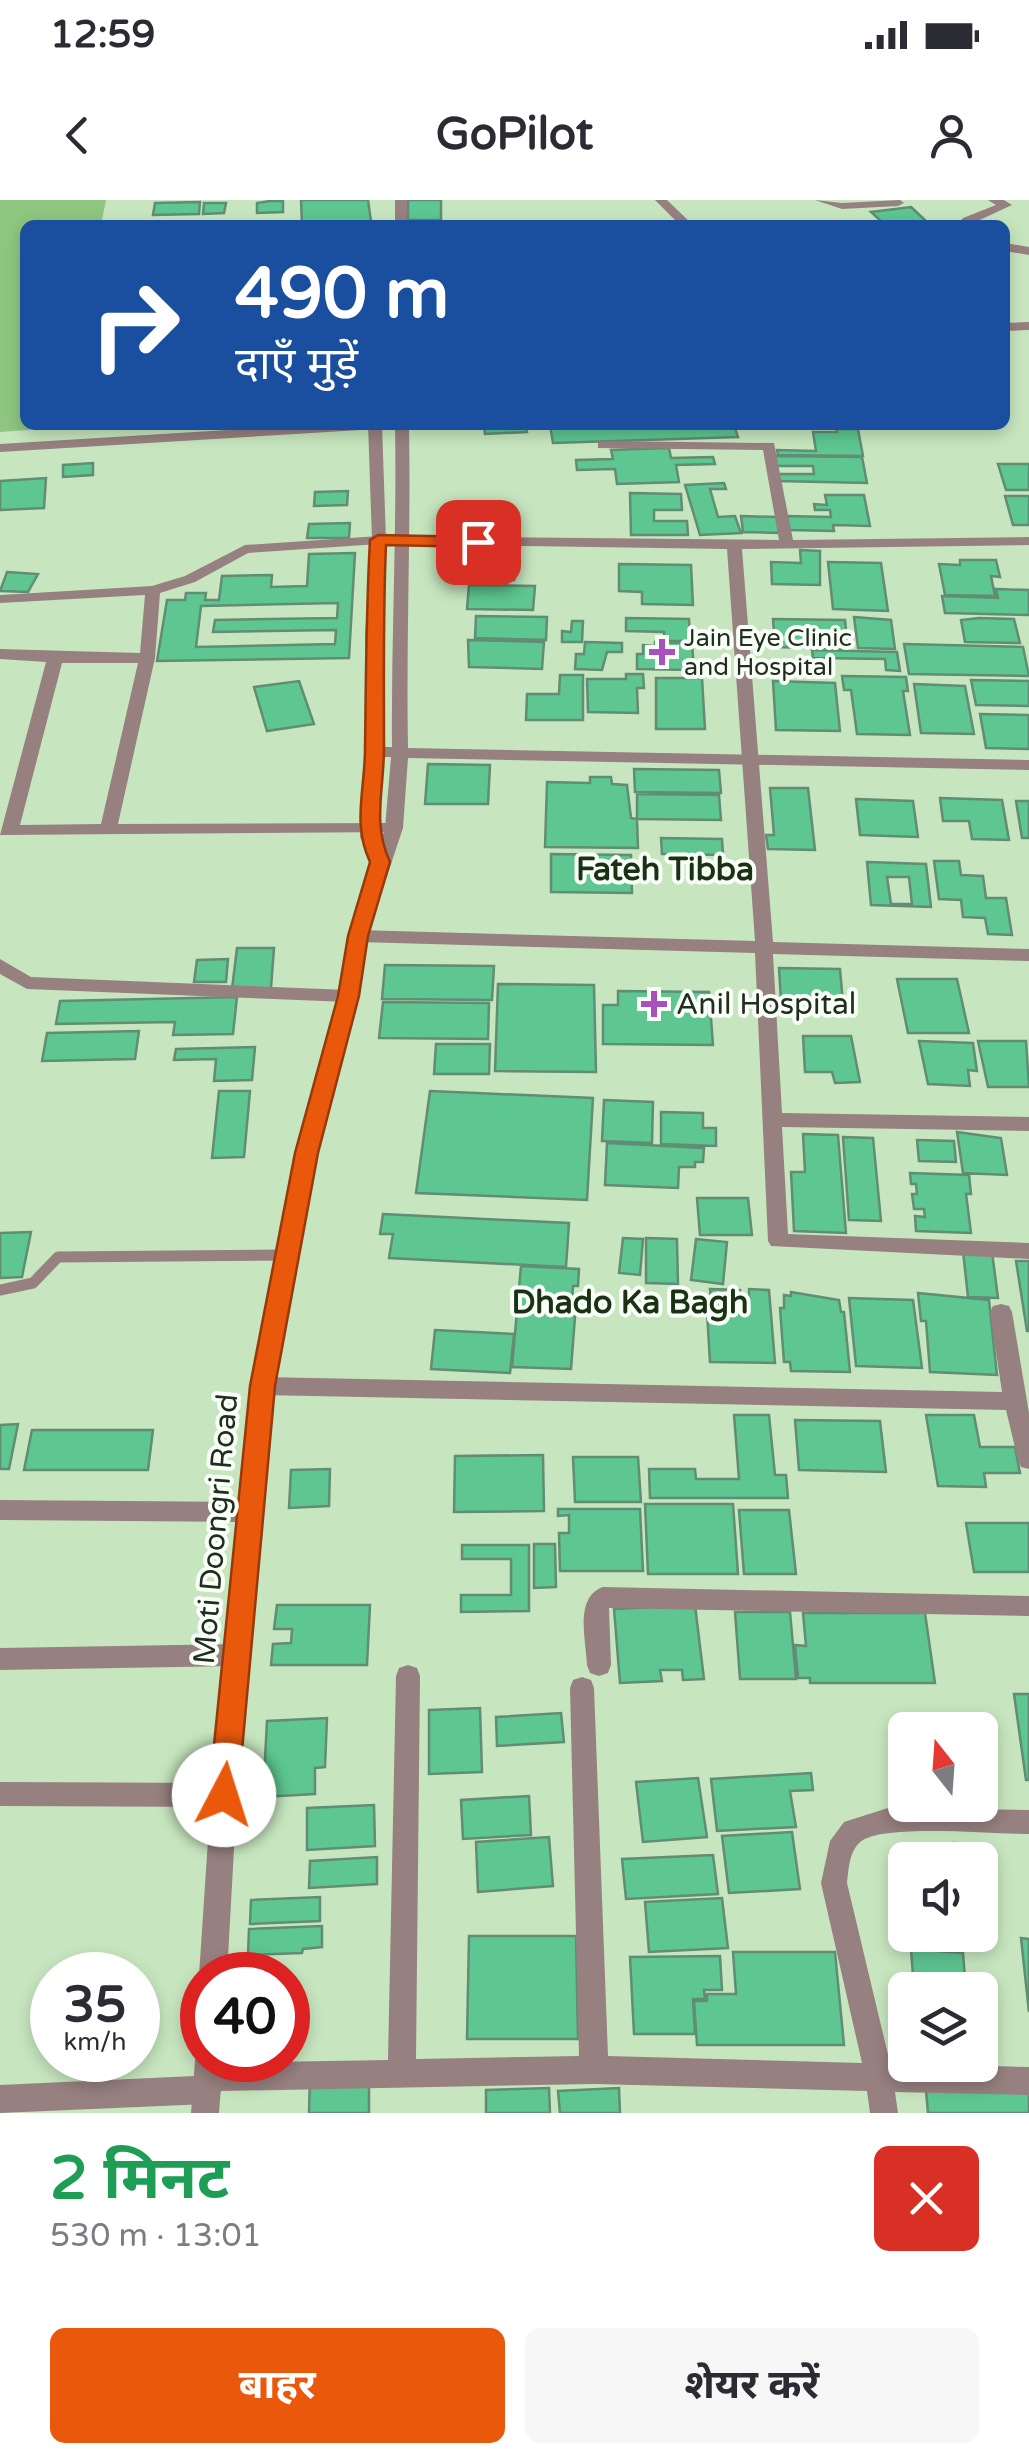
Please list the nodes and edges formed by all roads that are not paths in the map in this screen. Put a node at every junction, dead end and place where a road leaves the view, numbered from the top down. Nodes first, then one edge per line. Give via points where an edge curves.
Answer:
1 (661, 200) edge
2 (822, 200) edge
3 (994, 200) edge
4 (898, 204) dead end
5 (683, 220) edge
6 (967, 220) edge
7 (250, 430) edge
8 (376, 430) edge
9 (402, 430) edge
10 (603, 445) dead end
11 (0, 448) edge
12 (378, 540) junction
13 (404, 541) junction
14 (1029, 542) edge
15 (787, 544) junction
16 (734, 545) junction
17 (153, 590) junction
18 (0, 598) edge
19 (399, 619) junction
20 (374, 620) junction
21 (0, 654) edge
22 (55, 658) junction
23 (147, 658) junction
24 (375, 752) junction
25 (400, 753) junction
26 (748, 759) junction
27 (1029, 765) edge
28 (109, 828) junction
29 (370, 828) junction
30 (394, 828) junction
31 (5, 830) edge
32 (380, 862) junction
33 (358, 936) junction
34 (764, 947) junction
35 (1029, 955) edge
36 (0, 964) edge
37 (348, 996) junction
38 (773, 1120) junction
39 (1029, 1124) edge
40 (1029, 1250) edge
41 (287, 1256) junction
42 (0, 1290) edge
43 (1001, 1312) dead end
44 (262, 1386) junction
45 (1016, 1401) junction
46 (1029, 1460) edge
47 (0, 1510) edge
48 (250, 1512) junction
49 (1029, 1606) edge
50 (237, 1655) junction
51 (0, 1659) edge
52 (599, 1665) dead end
53 (408, 1676) dead end
54 (582, 1688) dead end
55 (0, 1794) edge
56 (224, 1795) junction
57 (1029, 1822) edge
58 (215, 1952) edge
59 (594, 2070) junction
60 (402, 2074) junction
61 (879, 2075) junction
62 (1029, 2081) edge
63 (207, 2085) edge
64 (0, 2100) edge
65 (884, 2113) edge

1 - 5 street
2 - 4 street
3 - 6 street via 1006,205
7 - 11 street
8 - 12 street
9 - 13 street, Moti Doongri Road
10 - 15 street via 769,446
12 - 13 street
12 - 17 street via 245,550
12 - 20 street
13 - 16 street
13 - 19 street, Moti Doongri Road
14 - 15 street
15 - 16 street
16 - 26 street
17 - 18 street
17 - 23 street
19 - 20 street
19 - 25 street, Moti Doongri Road
20 - 24 street
21 - 22 street
22 - 23 street
22 - 31 street
23 - 28 street
24 - 25 street
24 - 29 street
25 - 26 street
25 - 30 street, Moti Doongri Road
26 - 27 street
26 - 34 street
28 - 29 street
28 - 31 street
29 - 30 street
29 - 32 street
30 - 32 street, Moti Doongri Road
32 - 33 street, Moti Doongri Road
33 - 34 street
33 - 37 street, Moti Doongri Road
34 - 35 street
34 - 38 street
36 - 37 street via 28,983
37 - 41 street, Moti Doongri Road via 306,1153
38 - 39 street
38 - 40 street via 778,1241
41 - 42 lane via 58,1257 33,1283
41 - 44 street, Moti Doongri Road
43 - 45 street
44 - 45 street
44 - 48 street, Moti Doongri Road
45 - 46 street
47 - 48 street
48 - 50 street, Moti Doongri Road
49 - 52 street via 603,1597 597,1602
50 - 51 street
50 - 56 street, Moti Doongri Road
53 - 60 street
54 - 59 street
55 - 56 street
56 - 58 street, Moti Doongri Road
57 - 61 street via 888,1820 853,1831 838,1850 834,1883
59 - 60 street
59 - 61 street
60 - 63 street
61 - 62 street
61 - 65 street
63 - 64 street

